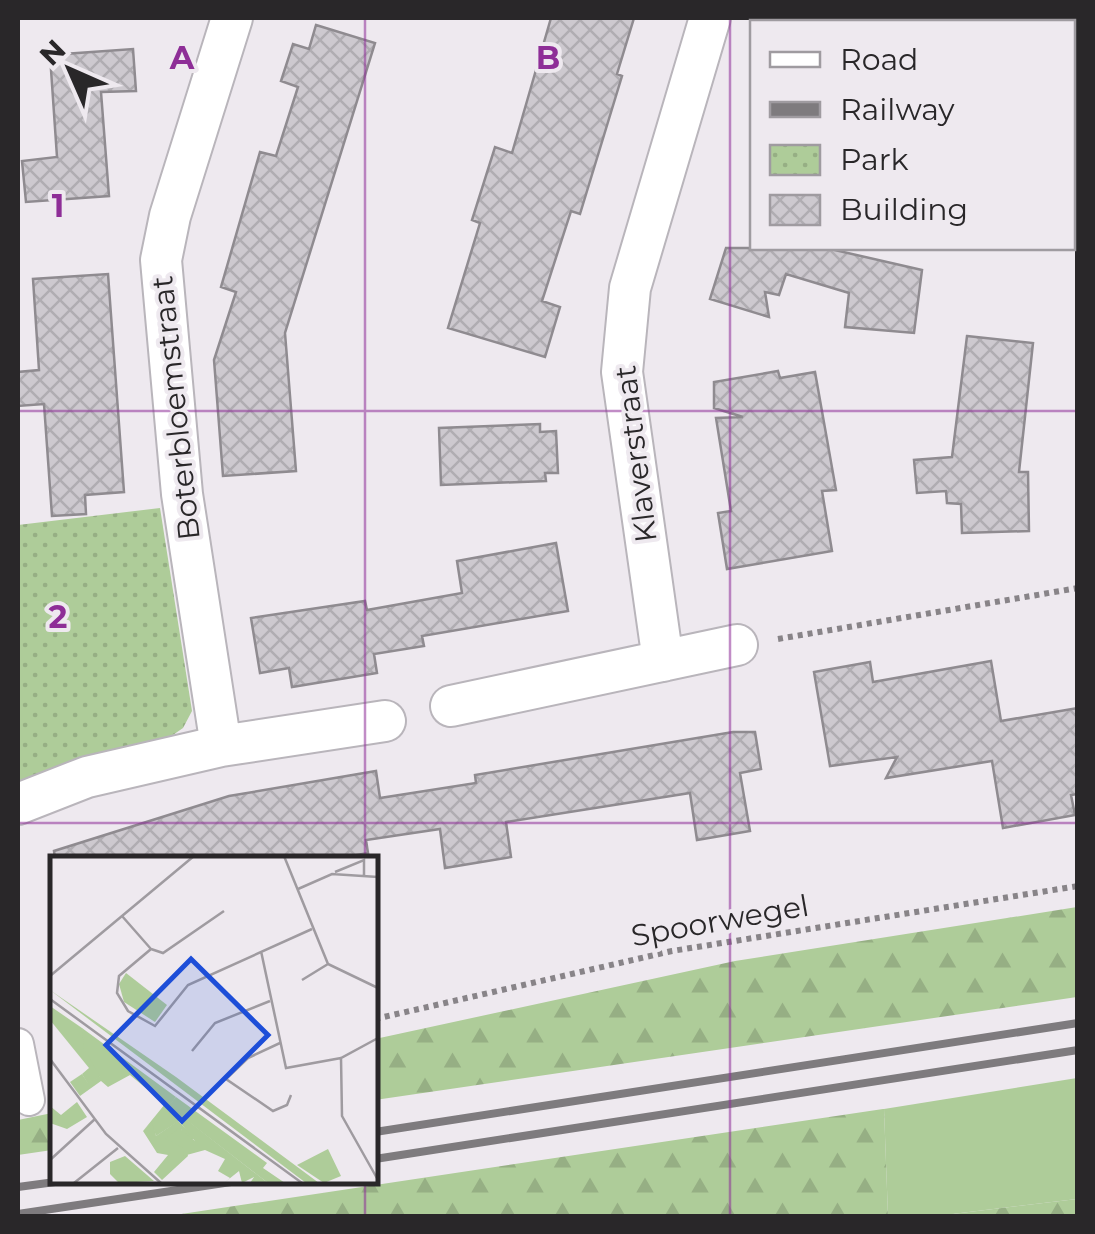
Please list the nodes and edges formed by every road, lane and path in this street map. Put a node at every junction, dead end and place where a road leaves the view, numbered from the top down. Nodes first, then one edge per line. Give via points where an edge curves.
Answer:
1 (232, 18) edge
2 (710, 18) edge
3 (1078, 588) edge
4 (737, 645) joint
5 (663, 660) junction
6 (451, 706) dead end
7 (386, 721) dead end
8 (221, 746) junction
9 (18, 804) edge
10 (1078, 886) edge
11 (378, 1018) edge
12 (18, 1044) edge
13 (29, 1100) dead end

1 - 8 street, Boterbloemstraat via 160,260 182,494
2 - 5 street, Klaverstraat via 630,288 622,372
3 - 4 path
4 - 5 street
5 - 6 street
7 - 8 street
8 - 9 street via 87,776
10 - 11 path, Spoorwegel via 672,951
12 - 13 street

